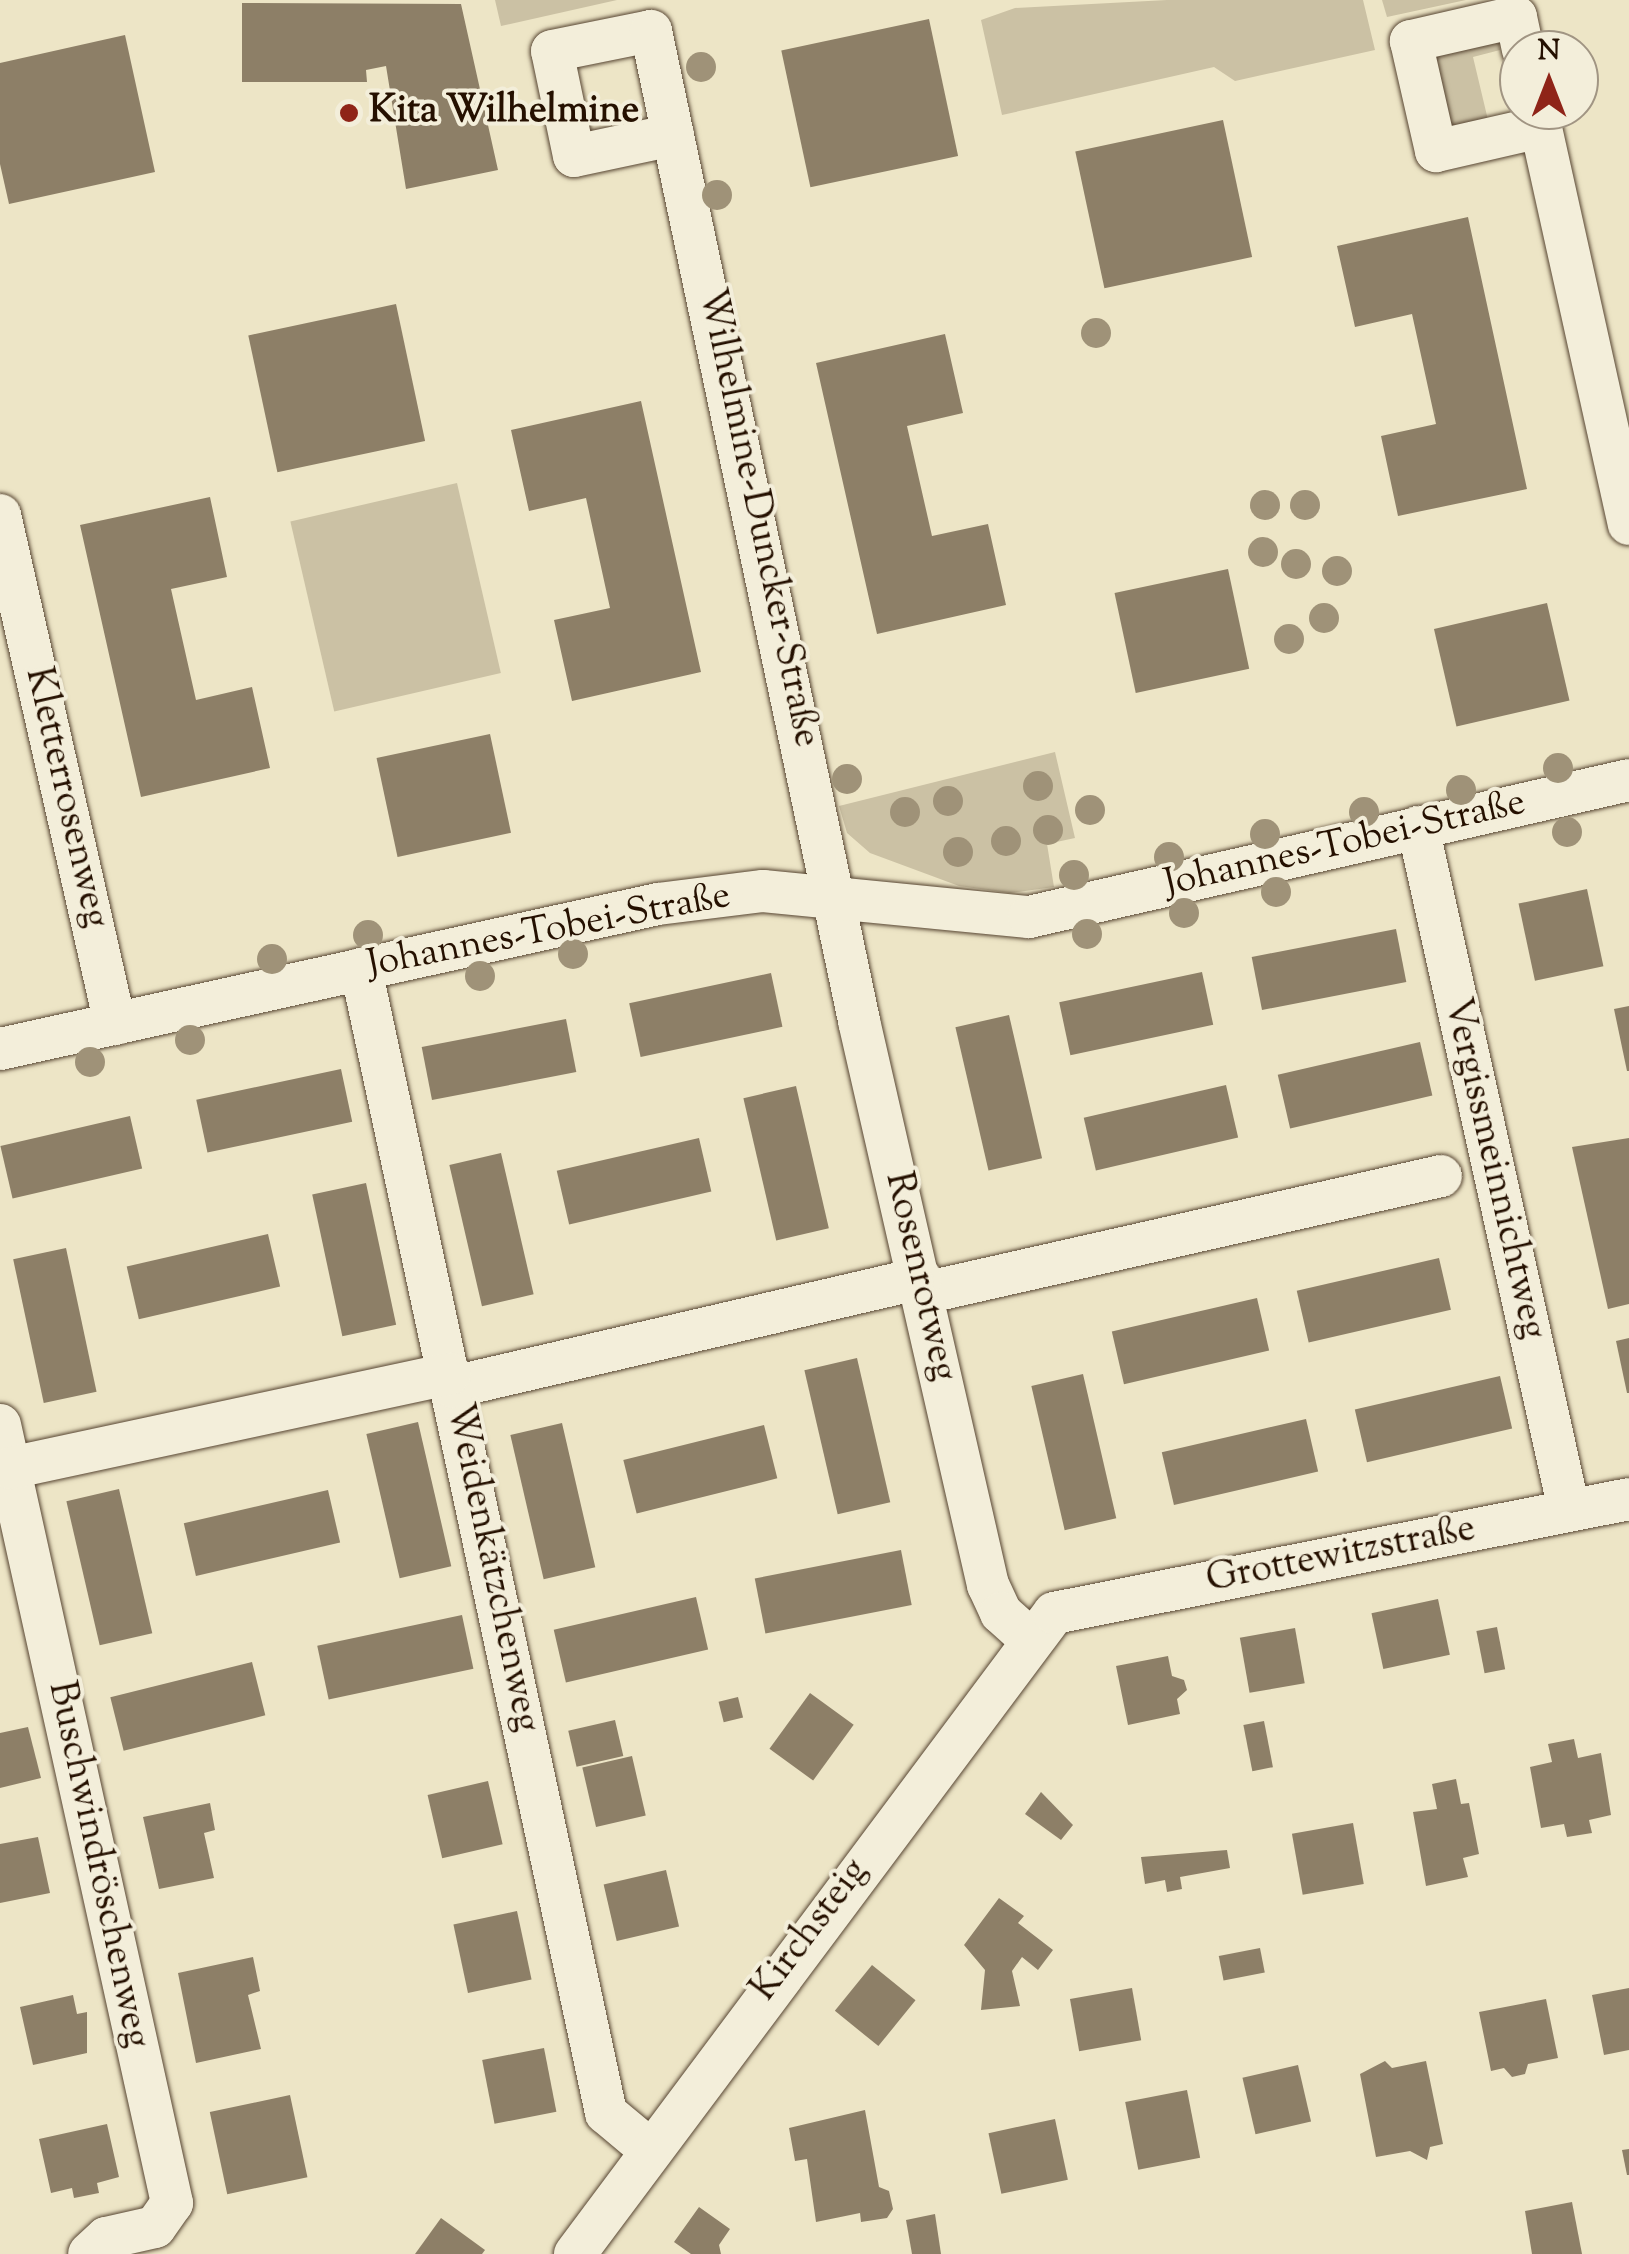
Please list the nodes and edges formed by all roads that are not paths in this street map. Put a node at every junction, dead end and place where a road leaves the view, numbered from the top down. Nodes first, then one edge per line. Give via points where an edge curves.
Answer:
1 (1519, 30) edge
2 (1500, 130) edge
3 (1542, 130) edge
4 (673, 135) dead end
5 (0, 515) edge
6 (1629, 524) edge
7 (1629, 780) edge
8 (1418, 827) junction
9 (836, 902) junction
10 (361, 969) junction
11 (114, 1024) junction
12 (0, 1049) edge
13 (1442, 1176) dead end
14 (922, 1286) junction
15 (451, 1380) junction
16 (0, 1424) edge
17 (10, 1468) junction
18 (1629, 1498) edge
19 (1569, 1510) junction
20 (1042, 1626) junction
21 (649, 2149) junction
22 (88, 2254) edge
23 (575, 2254) edge

1 - 2 street via 1516,17 1411,41 1436,150
3 - 6 street
4 - 9 street, Wilhelmine-Duncker-Straße
5 - 11 street, Kletterrosenweg
7 - 8 street, Johannes-Tobei-Straße
8 - 9 street, Johannes-Tobei-Straße via 1028,917
8 - 19 street, Vergissmeinnichtweg
9 - 10 street, Johannes-Tobei-Straße via 763,891 658,904
9 - 14 street, Rosenrotweg
10 - 11 street, Johannes-Tobei-Straße
10 - 15 street, Weidenkätzchenweg
11 - 12 street, Johannes-Tobei-Straße
13 - 14 street
14 - 15 street
14 - 20 street, Rosenrotweg via 988,1585 1001,1613
15 - 17 street
15 - 21 street, Weidenkätzchenweg via 606,2112
16 - 17 street, Buschwindröschenweg
17 - 22 street, Buschwindröschenweg via 172,2203 155,2228 106,2238
18 - 19 street, Grottewitzstraße
19 - 20 street, Grottewitzstraße
20 - 21 street, Kirchsteig
21 - 23 street, Kirchsteig

